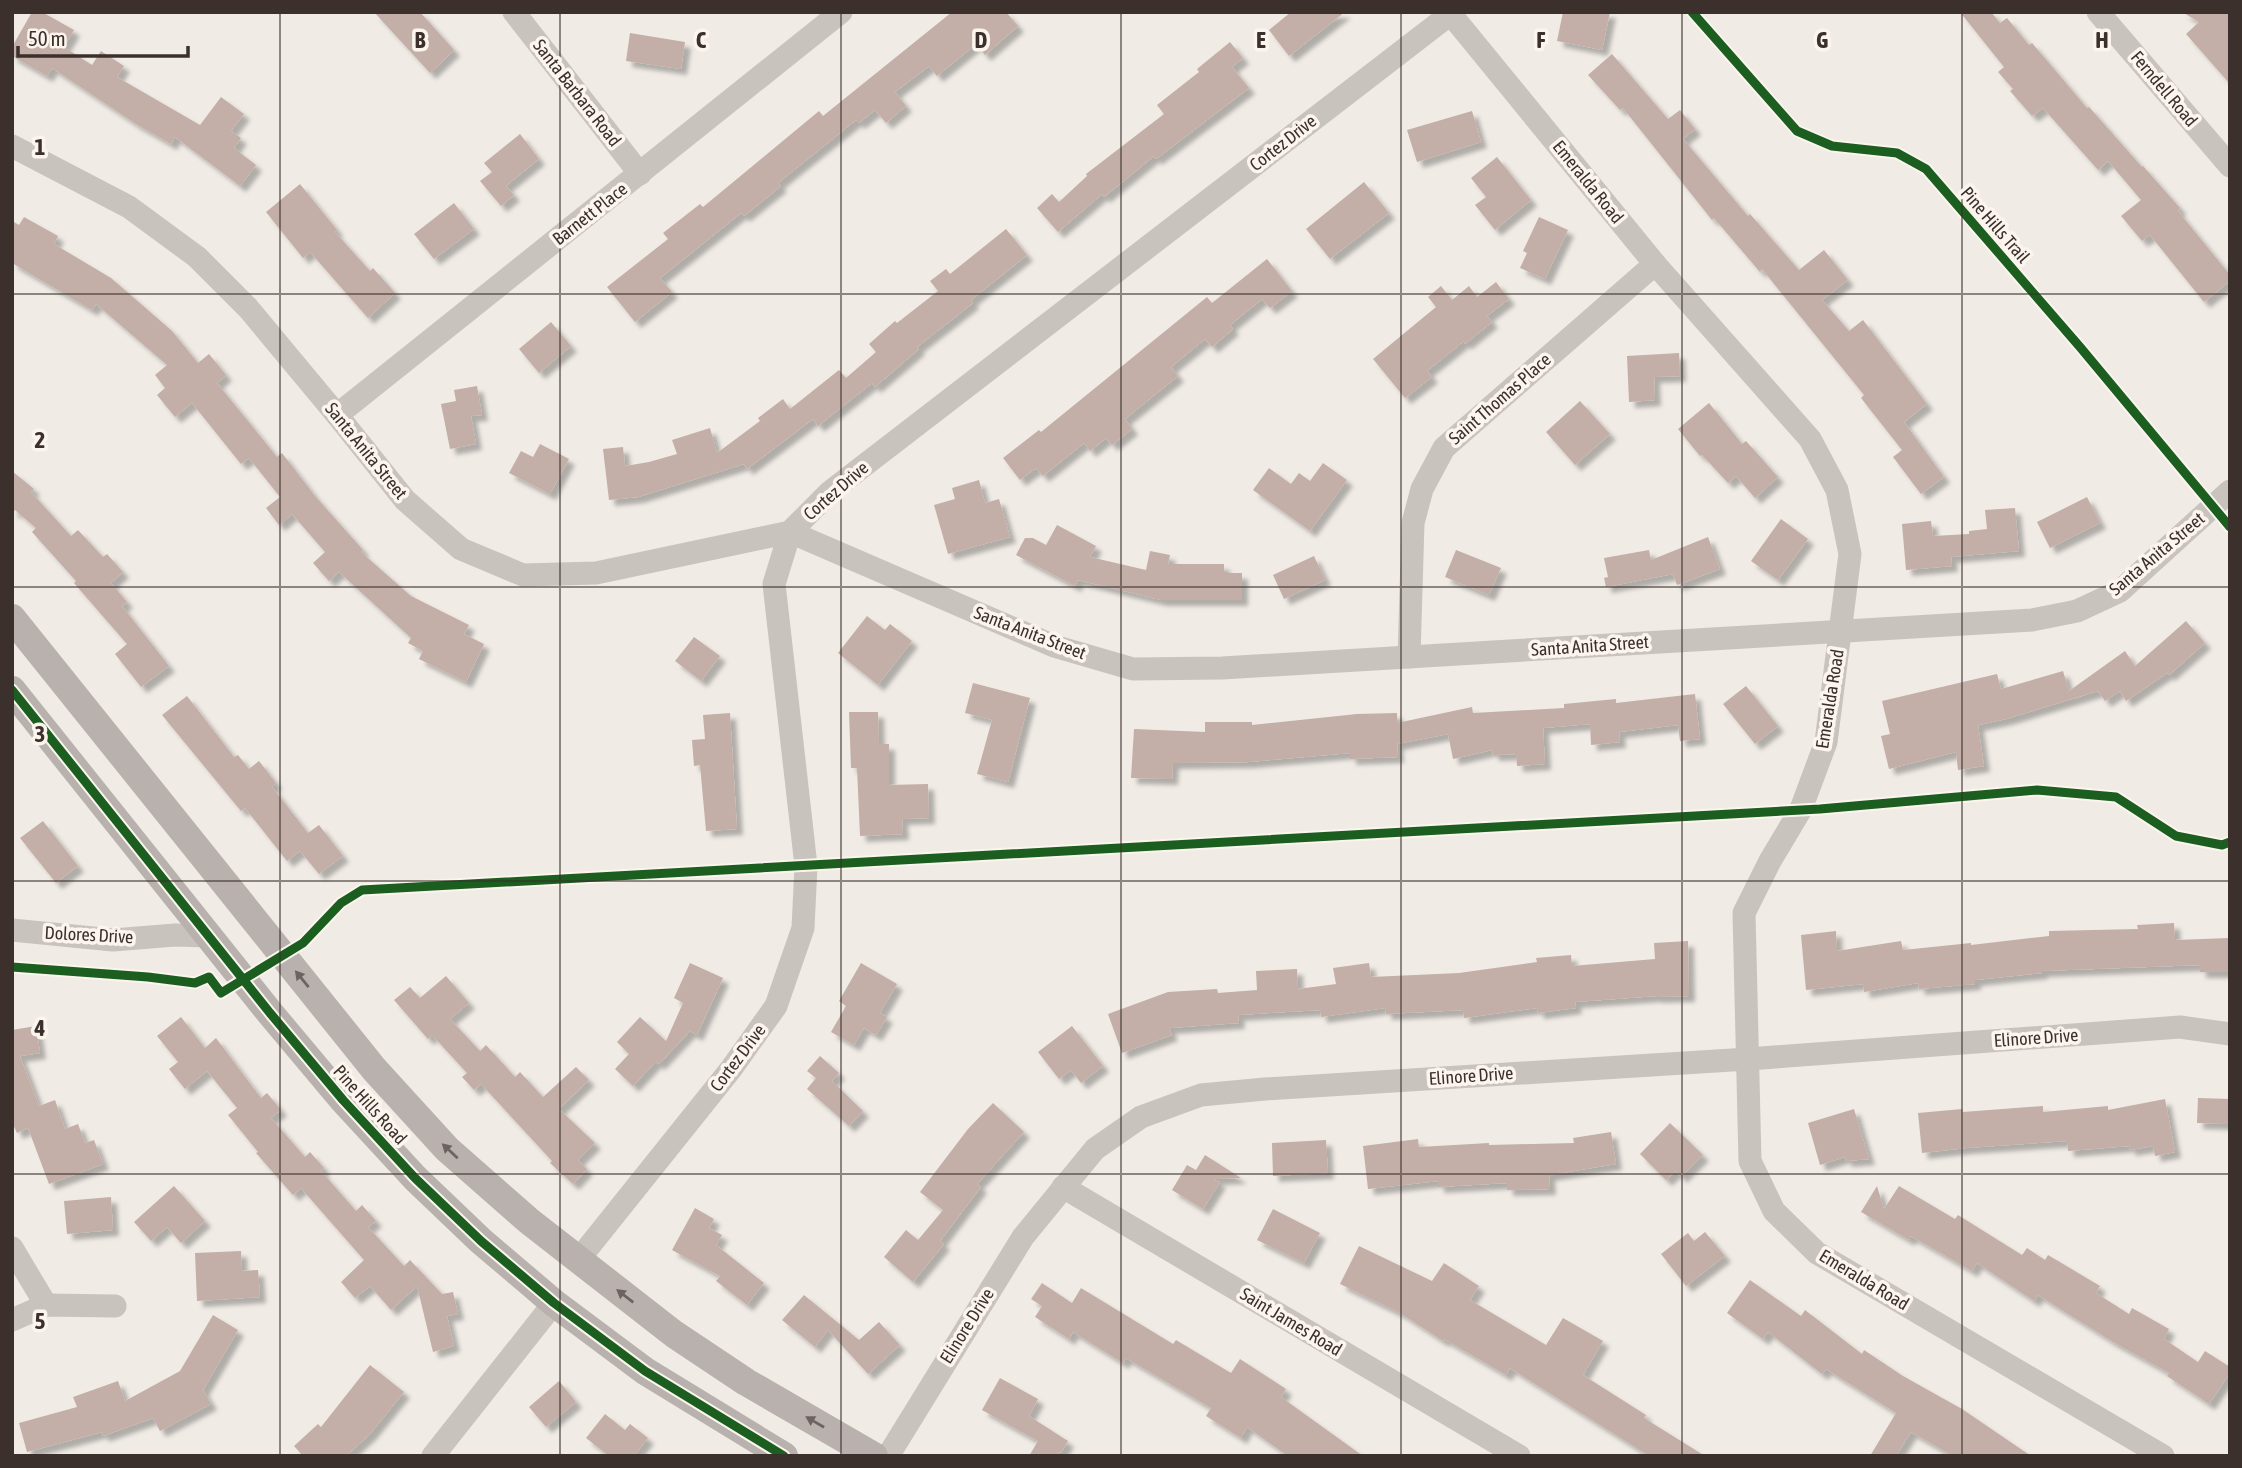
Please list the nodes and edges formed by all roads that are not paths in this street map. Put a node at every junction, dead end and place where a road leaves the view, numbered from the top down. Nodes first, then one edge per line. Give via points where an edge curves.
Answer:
1 (514, 12) edge
2 (841, 12) edge
3 (2098, 12) edge
4 (1451, 13) edge
5 (12, 146) edge
6 (2230, 166) edge
7 (640, 174) junction
8 (1655, 264) junction
9 (337, 415) junction
10 (2230, 491) edge
11 (790, 533) junction
12 (12, 618) edge
13 (1840, 630) junction
14 (1409, 657) junction
15 (12, 690) edge
16 (12, 930) edge
17 (209, 936) junction
18 (2230, 1034) edge
19 (1748, 1059) junction
20 (1063, 1187) junction
21 (12, 1248) edge
22 (579, 1259) junction
23 (554, 1303) junction
24 (46, 1305) junction
25 (115, 1306) dead end
26 (12, 1320) edge
27 (433, 1456) edge
28 (784, 1456) edge
29 (874, 1456) edge
30 (888, 1456) edge
31 (1519, 1456) edge
32 (2163, 1456) edge

1 - 7 street, Santa Barbara Road
2 - 7 street, Barnett Place
3 - 6 street, Ferndell Road
4 - 8 street, Emeralda Road
4 - 11 street, Cortez Drive via 831,491
5 - 9 street, Santa Anita Street via 129,207 197,257 248,308
7 - 9 street, Barnett Place
8 - 13 street, Emeralda Road via 1810,439 1837,489 1850,554
8 - 14 street, Saint Thomas Place via 1444,448 1422,489 1413,523
9 - 11 street, Santa Anita Street via 404,500 461,549 523,575 596,572
10 - 13 street, Santa Anita Street via 2120,591 2077,611 2032,620
11 - 14 street, Santa Anita Street via 1054,646 1133,669
11 - 22 street, Cortez Drive via 774,584 806,866 803,928 776,1006
22 -> 12 main road, Pine Hills Road via 447,1149 374,1069
13 - 14 street, Santa Anita Street
13 - 19 street, Emeralda Road via 1826,742 1801,809 1744,913
15 - 17 main road, Pine Hills Road
16 - 17 street, Dolores Drive via 113,940
17 - 23 main road, Pine Hills Road via 335,1091 415,1178
18 - 19 street, Elinore Drive via 2180,1027
19 - 20 street, Elinore Drive via 1201,1095 1141,1117 1095,1149
19 - 32 street, Emeralda Road via 1751,1161 1774,1211 1817,1253
20 - 30 street, Elinore Drive via 1023,1237
20 - 31 street, Saint James Road
21 - 24 street
29 -> 22 main road, Pine Hills Road via 746,1382
23 - 27 street
23 - 28 main road, Pine Hills Road via 645,1371
24 - 25 street
24 - 26 street

